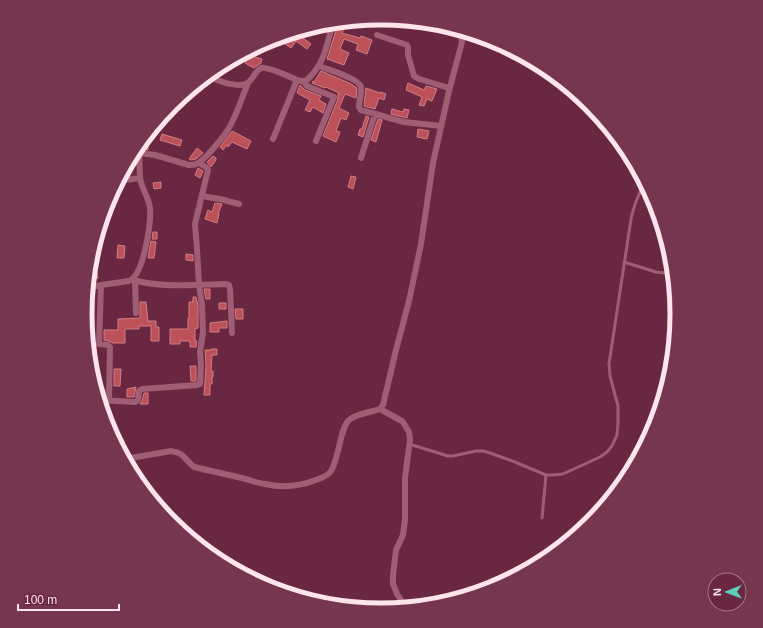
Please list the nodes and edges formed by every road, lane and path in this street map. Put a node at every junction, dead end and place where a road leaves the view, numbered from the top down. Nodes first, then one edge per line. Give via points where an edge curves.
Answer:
1 (331, 30) edge
2 (378, 35) dead end
3 (461, 36) edge
4 (319, 66) junction
5 (214, 79) edge
6 (300, 80) junction
7 (248, 83) junction
8 (449, 88) junction
9 (375, 114) junction
10 (441, 126) junction
11 (272, 139) dead end
12 (316, 141) dead end
13 (140, 154) joint
14 (361, 158) dead end
15 (199, 163) junction
16 (140, 178) junction
17 (125, 180) edge
18 (642, 188) edge
19 (202, 196) junction
20 (239, 204) dead end
21 (624, 262) junction
22 (668, 273) edge
23 (134, 280) junction
24 (102, 284) junction
25 (199, 285) junction
26 (94, 286) edge
27 (136, 313) dead end
28 (232, 333) dead end
29 (106, 401) edge
30 (109, 401) junction
31 (380, 409) junction
32 (409, 444) junction
33 (131, 458) edge
34 (546, 475) junction
35 (542, 518) dead end
36 (402, 602) edge

1 - 4 street
2 - 8 street via 407,45 414,76
3 - 8 street via 462,42
4 - 6 street via 307,80
4 - 9 street via 360,84 359,108
5 - 7 street via 225,83
6 - 7 street via 263,68
6 - 11 street
6 - 12 street via 306,86 334,97
7 - 15 street via 229,127
8 - 10 street
9 - 10 street via 409,123
9 - 14 street
10 - 31 street via 409,301
13 - 15 street via 155,155 189,165
13 - 16 street
15 - 19 street via 208,170
16 - 17 street
16 - 23 street via 150,209 145,250
18 - 21 lane via 633,205
19 - 20 street
19 - 25 street via 195,224
21 - 22 lane
21 - 34 lane via 609,364 618,406 617,435 612,446 600,457 563,474
23 - 24 street
23 - 25 street via 149,284
23 - 27 street
24 - 26 street
24 - 30 street via 99,344 108,344 110,347
25 - 28 street via 229,285
25 - 30 street via 203,332 200,384 142,389 136,402
29 - 30 street
31 - 32 street via 402,421 409,432
31 - 33 street via 349,419 345,425 335,464 330,472 306,484 265,484 194,467 178,452
32 - 34 lane via 448,456 476,451 490,453
32 - 36 street via 405,478 405,520 396,550 393,575 393,584
34 - 35 lane

